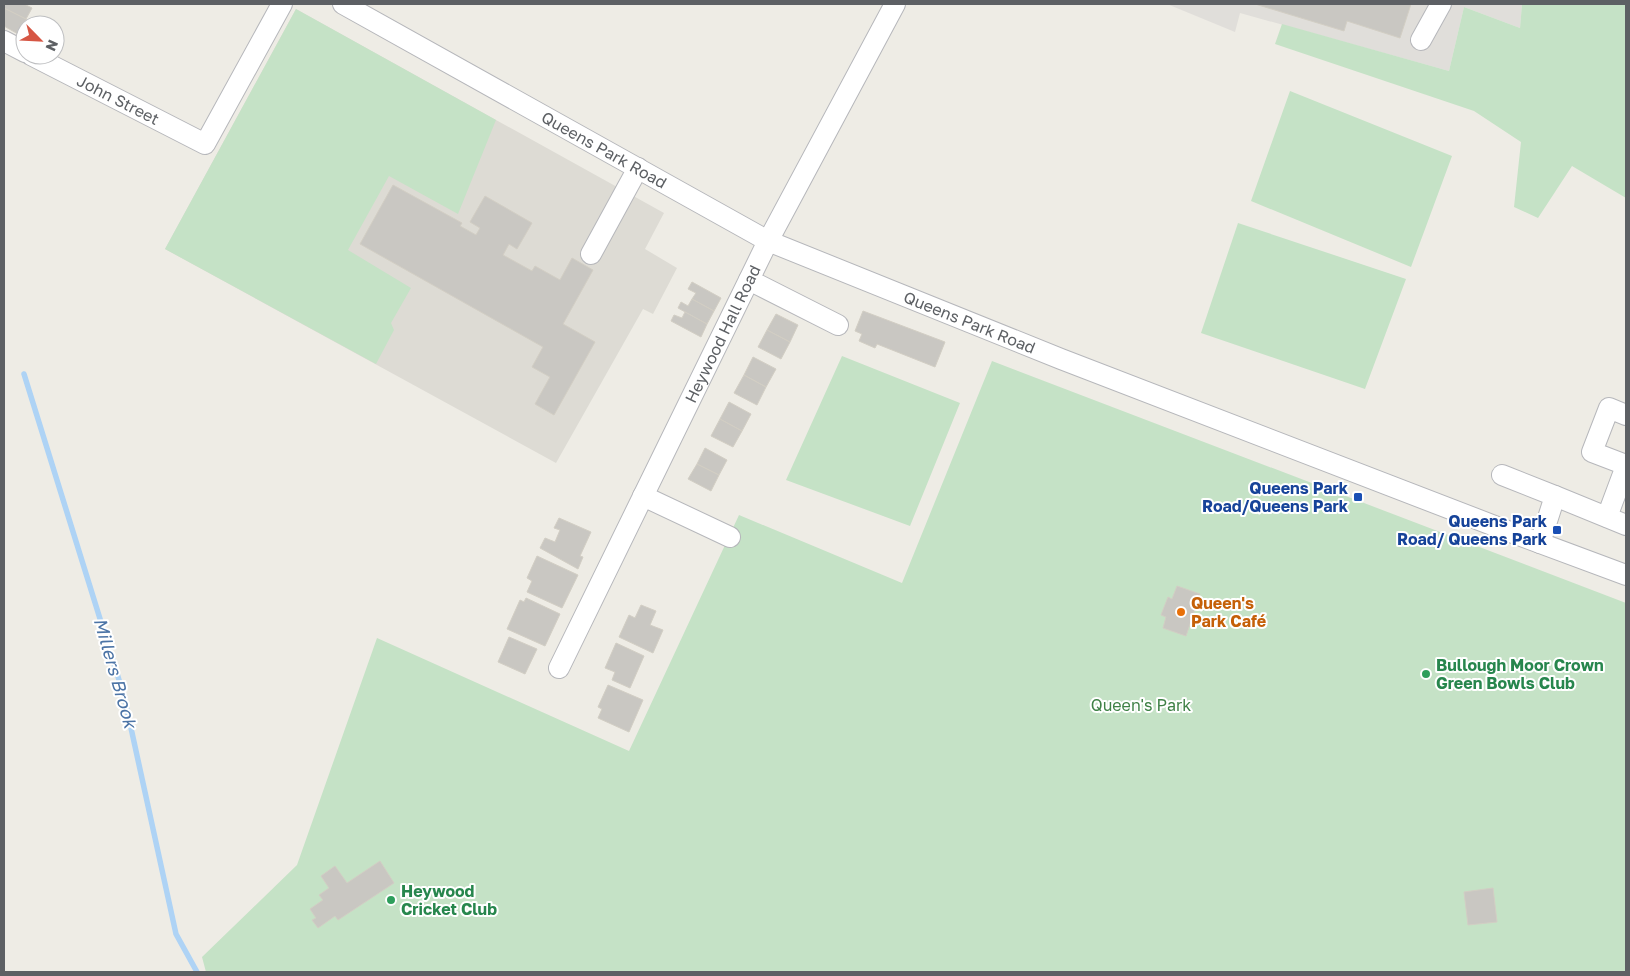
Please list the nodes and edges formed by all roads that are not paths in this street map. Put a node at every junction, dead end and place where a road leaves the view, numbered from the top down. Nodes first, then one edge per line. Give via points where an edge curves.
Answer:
1 (282, 4) edge
2 (343, 4) edge
3 (895, 4) edge
4 (1441, 4) edge
5 (1420, 40) dead end
6 (50, 65) edge
7 (638, 168) junction
8 (768, 241) junction
9 (591, 254) dead end
10 (749, 280) junction
11 (838, 325) dead end
12 (1626, 414) edge
13 (1626, 465) edge
14 (1502, 475) dead end
15 (643, 496) junction
16 (1555, 496) junction
17 (1607, 517) junction
18 (1626, 524) edge
19 (730, 537) dead end
20 (1540, 543) junction
21 (1626, 575) edge
22 (559, 668) dead end

1 - 6 street, John Street via 204,144
2 - 7 street, Queens Park Road
3 - 8 street, Heywood Hall Road
4 - 5 street
7 - 8 street, Queens Park Road
7 - 9 street
8 - 10 street, Heywood Hall Road
8 - 20 street, Queens Park Road via 1062,359
10 - 11 street
10 - 15 street, Heywood Hall Road
12 - 13 street via 1609,408 1592,452
13 - 17 street
14 - 16 street
15 - 19 street
15 - 22 street, Heywood Hall Road
16 - 17 street
16 - 20 street
17 - 18 street
20 - 21 street, Queens Park Road

